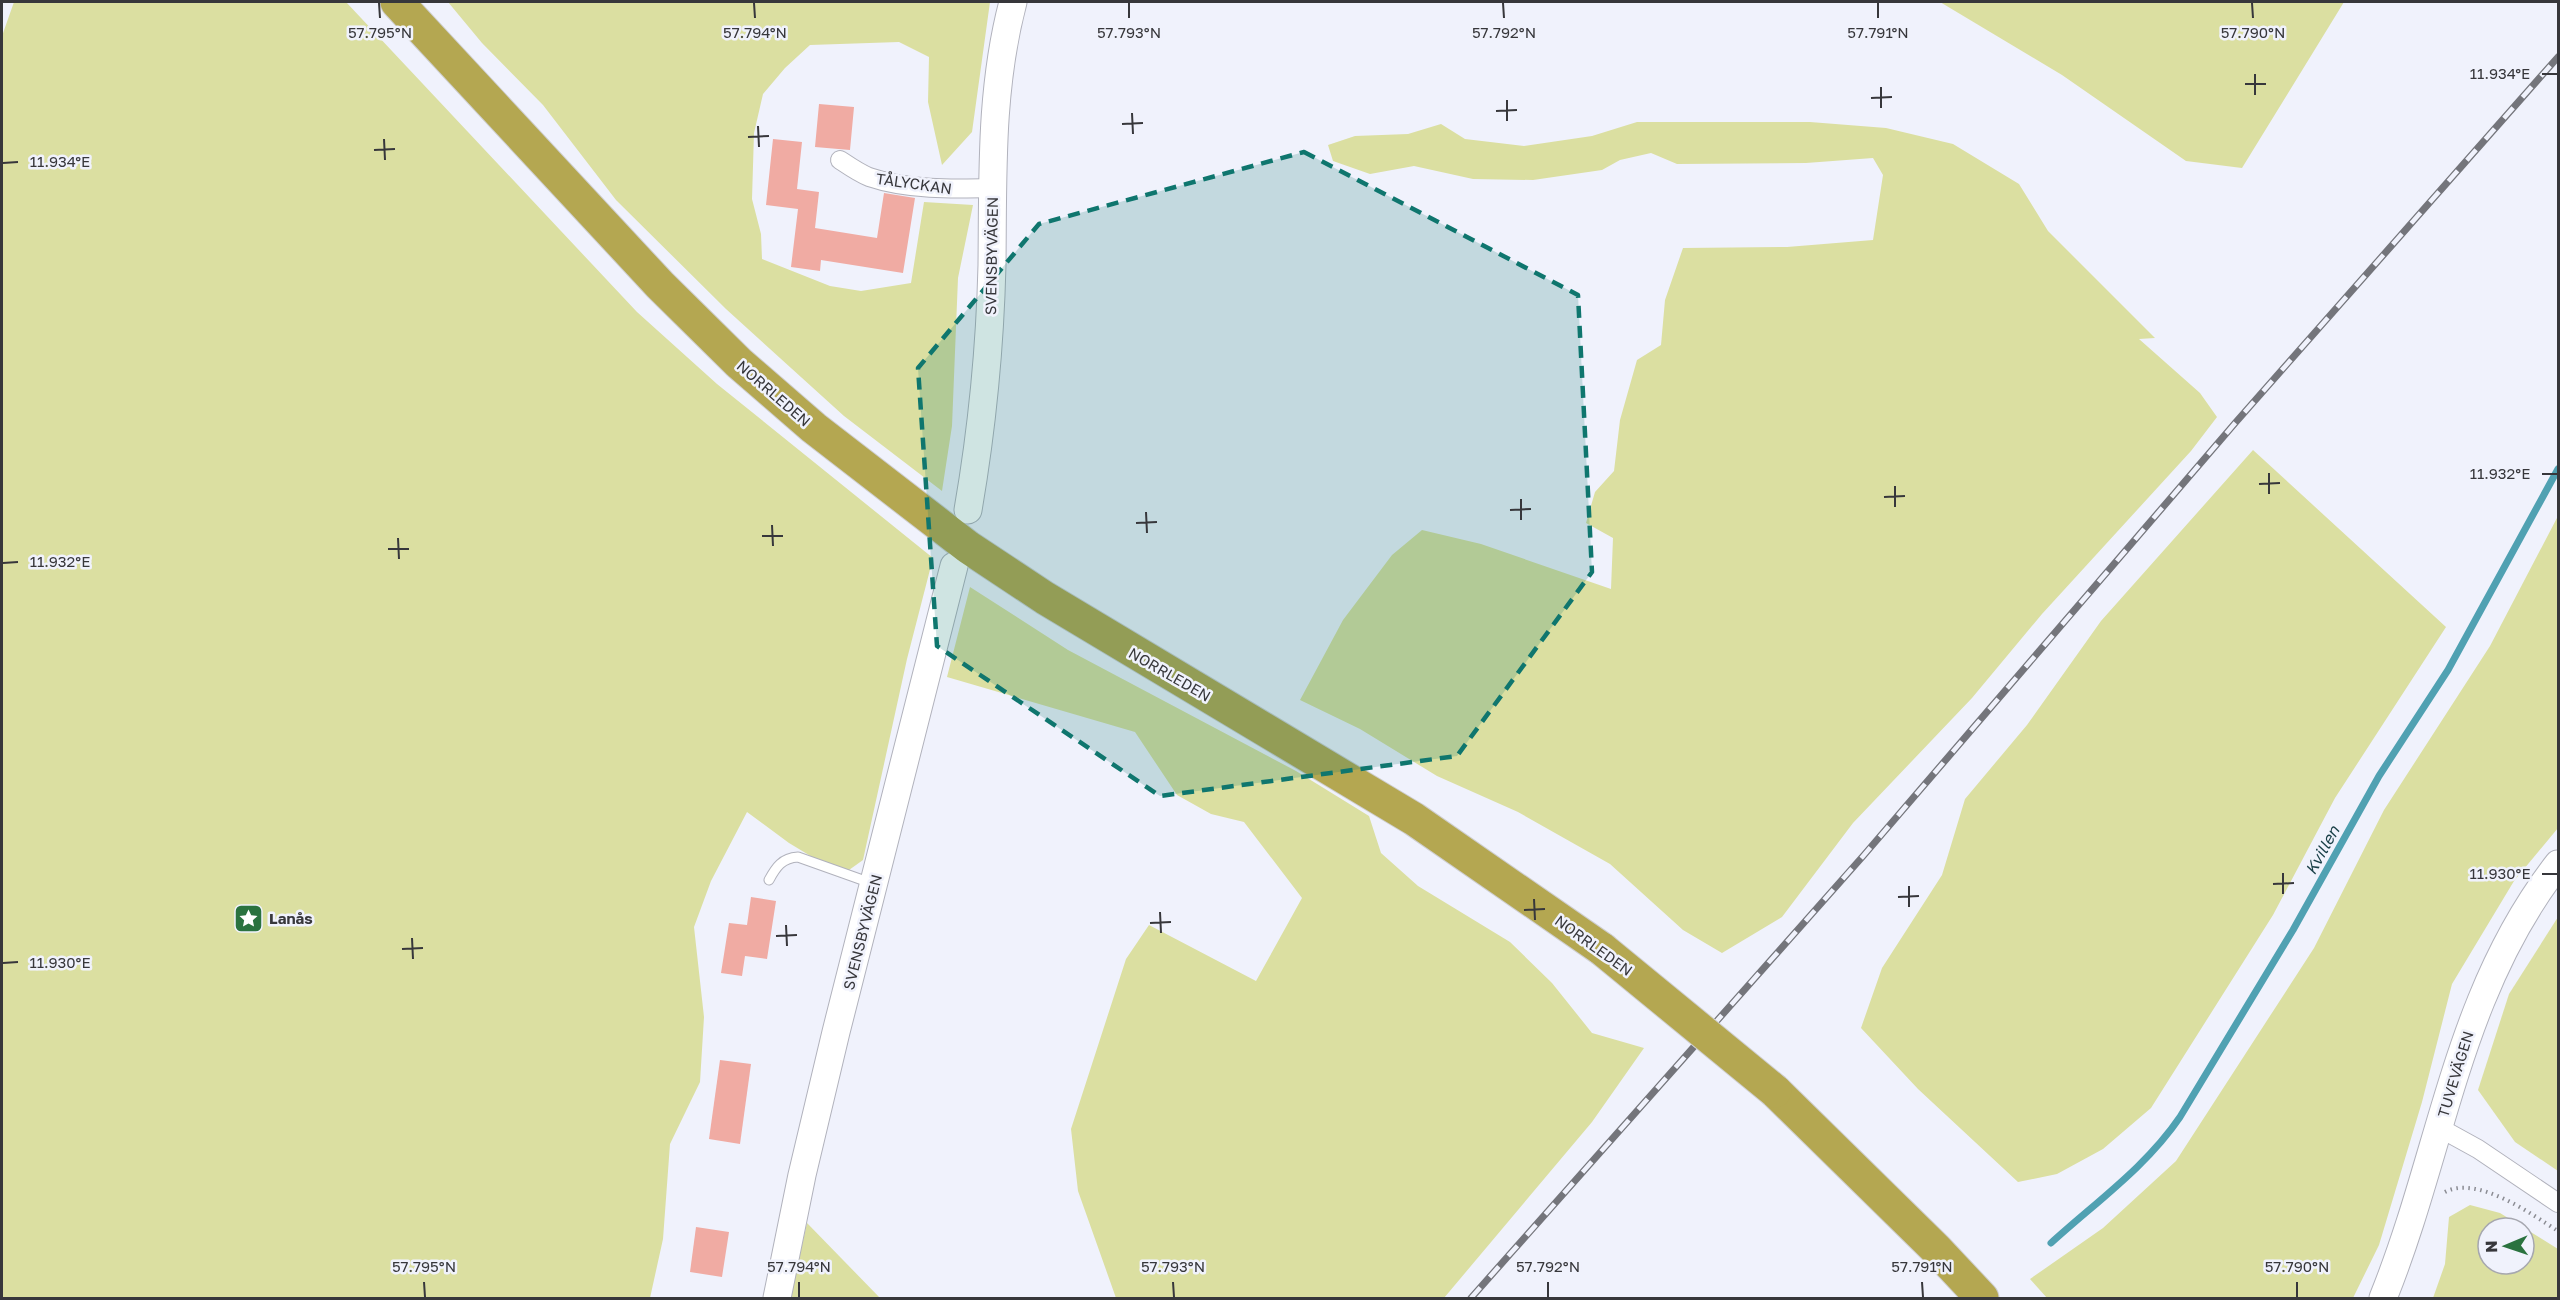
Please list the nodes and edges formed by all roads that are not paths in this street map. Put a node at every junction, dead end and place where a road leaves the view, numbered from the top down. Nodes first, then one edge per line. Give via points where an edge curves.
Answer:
1 (398, 2) edge
2 (1013, 2) edge
3 (840, 160) dead end
4 (992, 188) junction
5 (968, 510) dead end
6 (954, 566) dead end
7 (2559, 864) edge
8 (769, 880) dead end
9 (874, 884) junction
10 (2438, 1127) junction
11 (2559, 1203) edge
12 (777, 1299) edge
13 (1982, 1299) edge
14 (2383, 1299) edge

1 - 13 highway, NORRLEDEN, bridge via 606,230 739,363 814,428 968,547 1045,598 1414,819 1602,949 1774,1091 1936,1248
2 - 4 street, SVENSBYVÄGEN via 996,92
3 - 4 street, TÅLYCKAN via 867,176 889,182 941,189
4 - 5 street, SVENSBYVÄGEN via 988,341 980,442
6 - 9 street, SVENSBYVÄGEN
7 - 10 street, TUVEVÄGEN via 2522,916 2486,985 2463,1043
8 - 9 lane via 782,862 798,857
9 - 12 street, SVENSBYVÄGEN via 802,1174
10 - 11 street
10 - 14 street, TUVEVÄGEN

